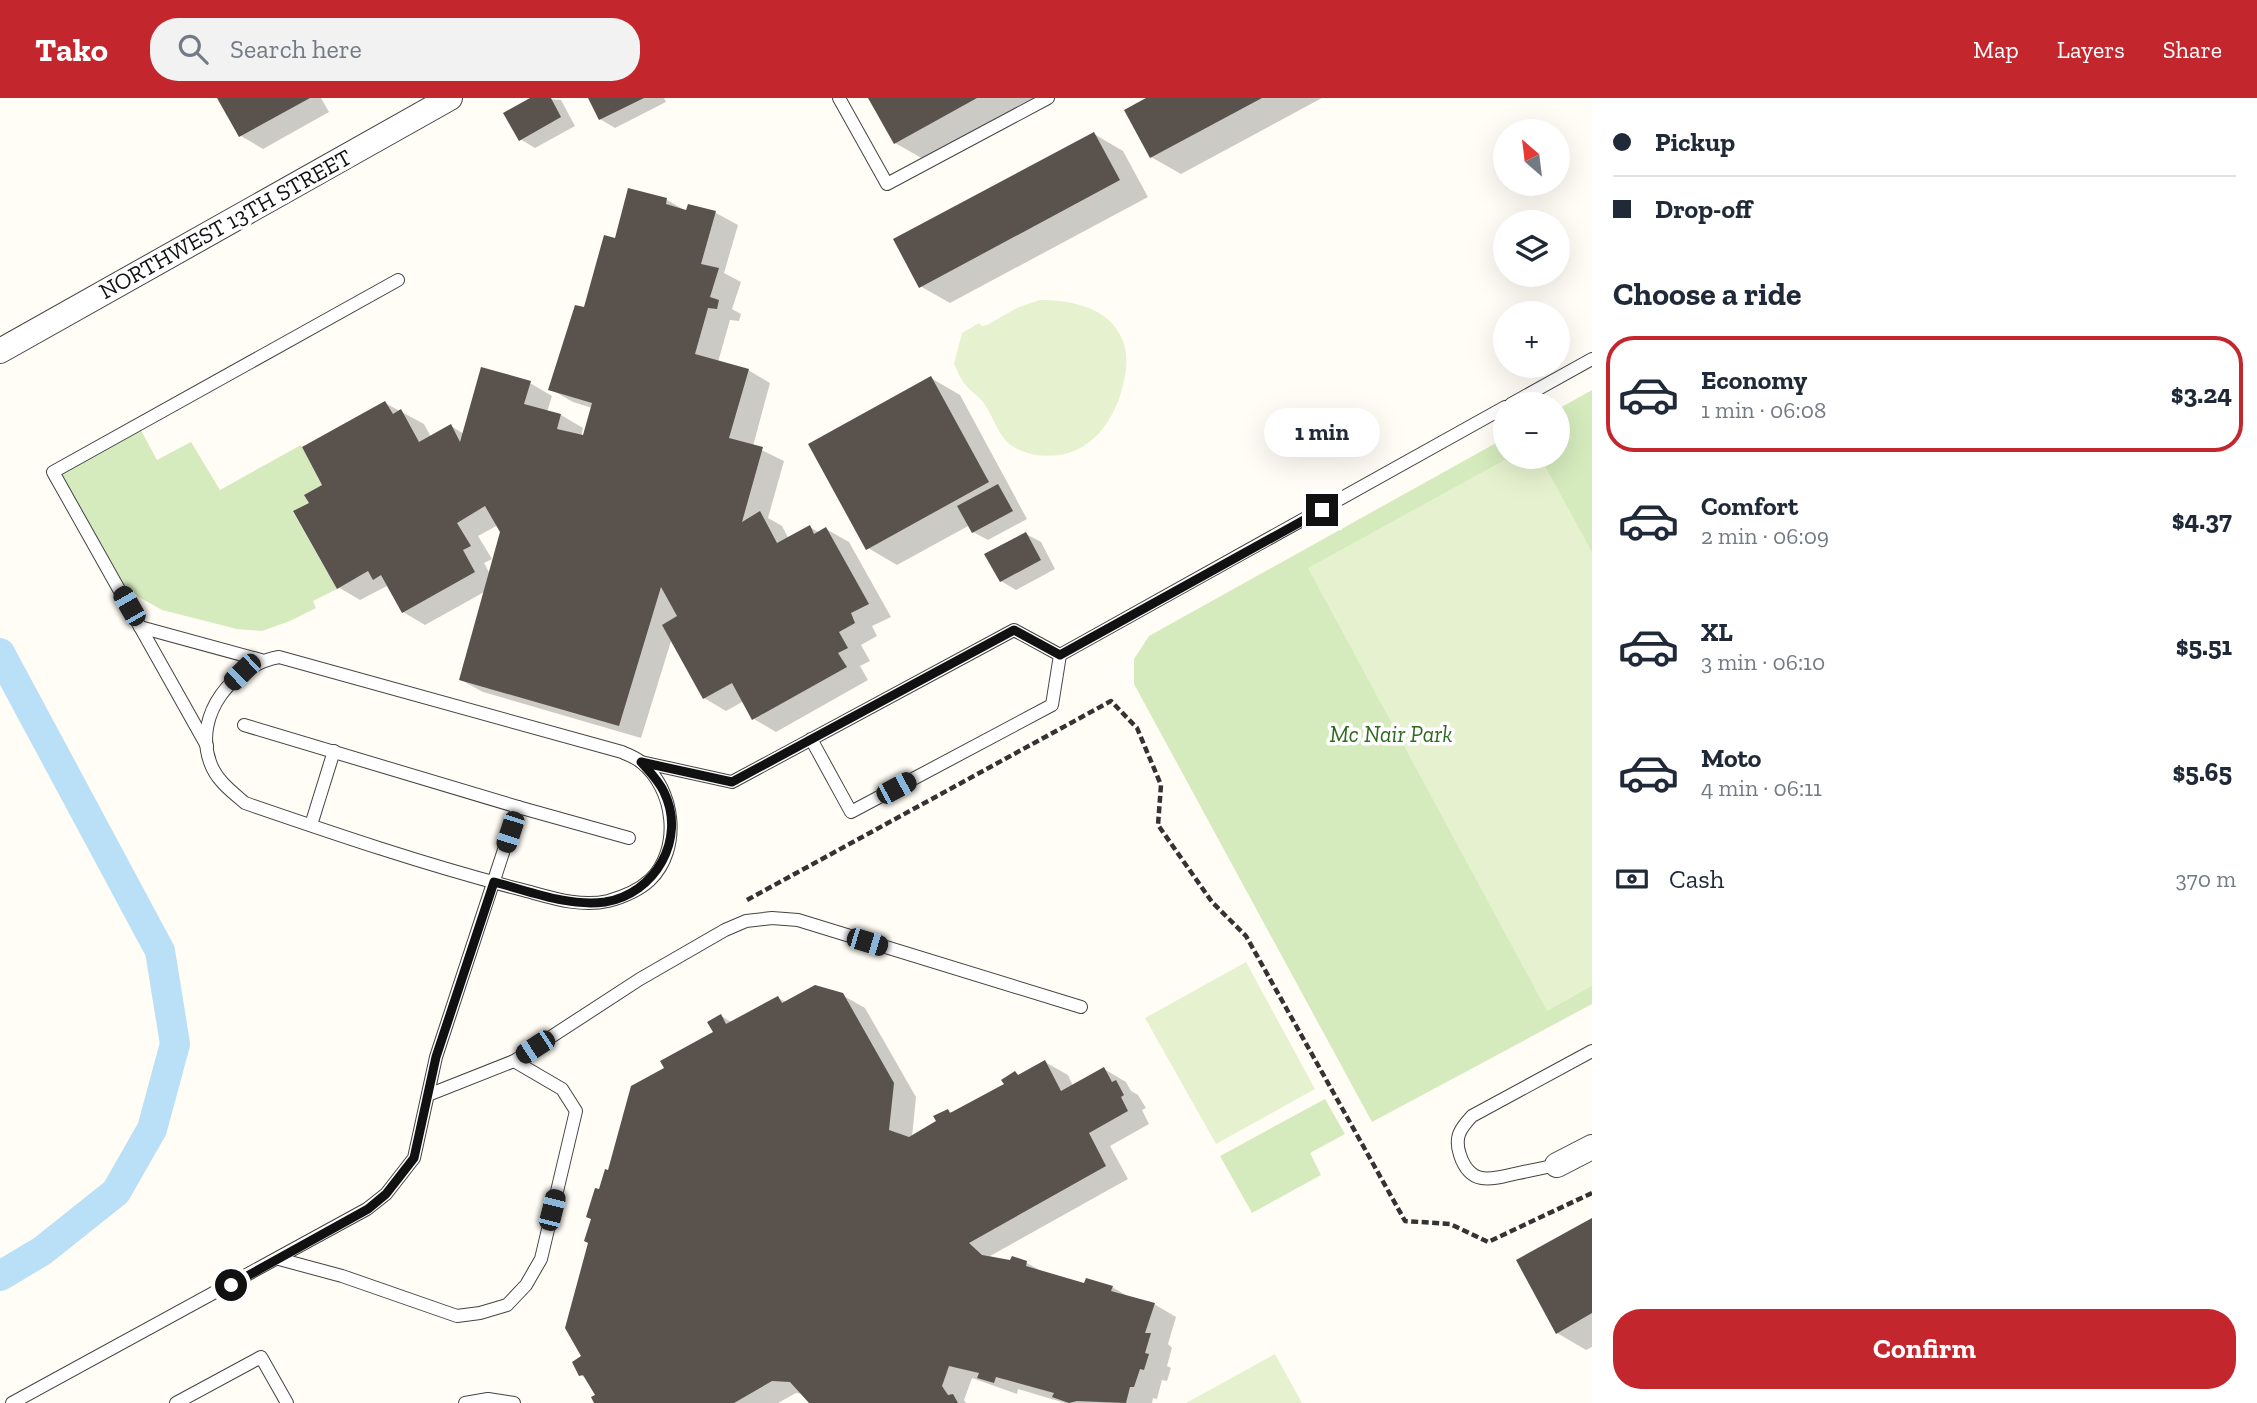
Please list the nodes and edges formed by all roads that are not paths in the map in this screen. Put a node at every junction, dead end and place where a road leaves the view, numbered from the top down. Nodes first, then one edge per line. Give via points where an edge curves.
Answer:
1 (450, 98) edge
2 (839, 98) edge
3 (1048, 98) edge
4 (398, 280) dead end
5 (0, 351) edge
6 (1592, 359) edge
7 (1533, 392) edge
8 (1493, 414) edge
9 (140, 627) junction
10 (1060, 655) junction
11 (261, 660) junction
12 (244, 725) dead end
13 (811, 739) junction
14 (207, 747) junction
15 (334, 751) junction
16 (641, 762) junction
17 (518, 807) junction
18 (311, 825) junction
19 (629, 838) dead end
20 (494, 882) junction
21 (1081, 1007) dead end
22 (1592, 1051) edge
23 (514, 1061) junction
24 (428, 1095) junction
25 (1592, 1147) edge
26 (1557, 1166) joint
27 (279, 1259) junction
28 (12, 1403) edge
29 (176, 1403) edge
30 (287, 1403) edge
31 (465, 1403) edge
32 (514, 1403) edge

1 - 5 street, NORTHWEST 13TH STREET
2 - 3 lane via 887,184
4 - 9 lane via 53,472
6 - 7 lane
8 - 10 lane
9 - 11 lane
9 - 14 lane
10 - 13 lane via 1014,630
10 - 13 lane via 1052,705 851,812
11 - 14 lane via 225,689 207,725
11 - 16 lane via 279,657 622,752
12 - 15 lane
13 - 16 lane via 732,782
14 - 18 lane via 218,778 244,803
15 - 17 lane
15 - 18 lane
16 - 20 lane via 664,791 670,811 666,857 651,880 630,894 605,902 575,903
17 - 19 lane
17 - 20 lane
18 - 20 lane
20 - 24 lane via 436,1057
21 - 23 lane via 798,920 746,920 640,979
22 - 26 lane via 1472,1116 1458,1131 1464,1166 1474,1176 1489,1180
23 - 24 lane
23 - 27 lane via 562,1089 576,1111 541,1259 507,1305 457,1316
24 - 27 lane via 414,1158 386,1194
25 - 26 street
27 - 28 lane
29 - 30 lane via 261,1357
31 - 32 lane via 488,1399

